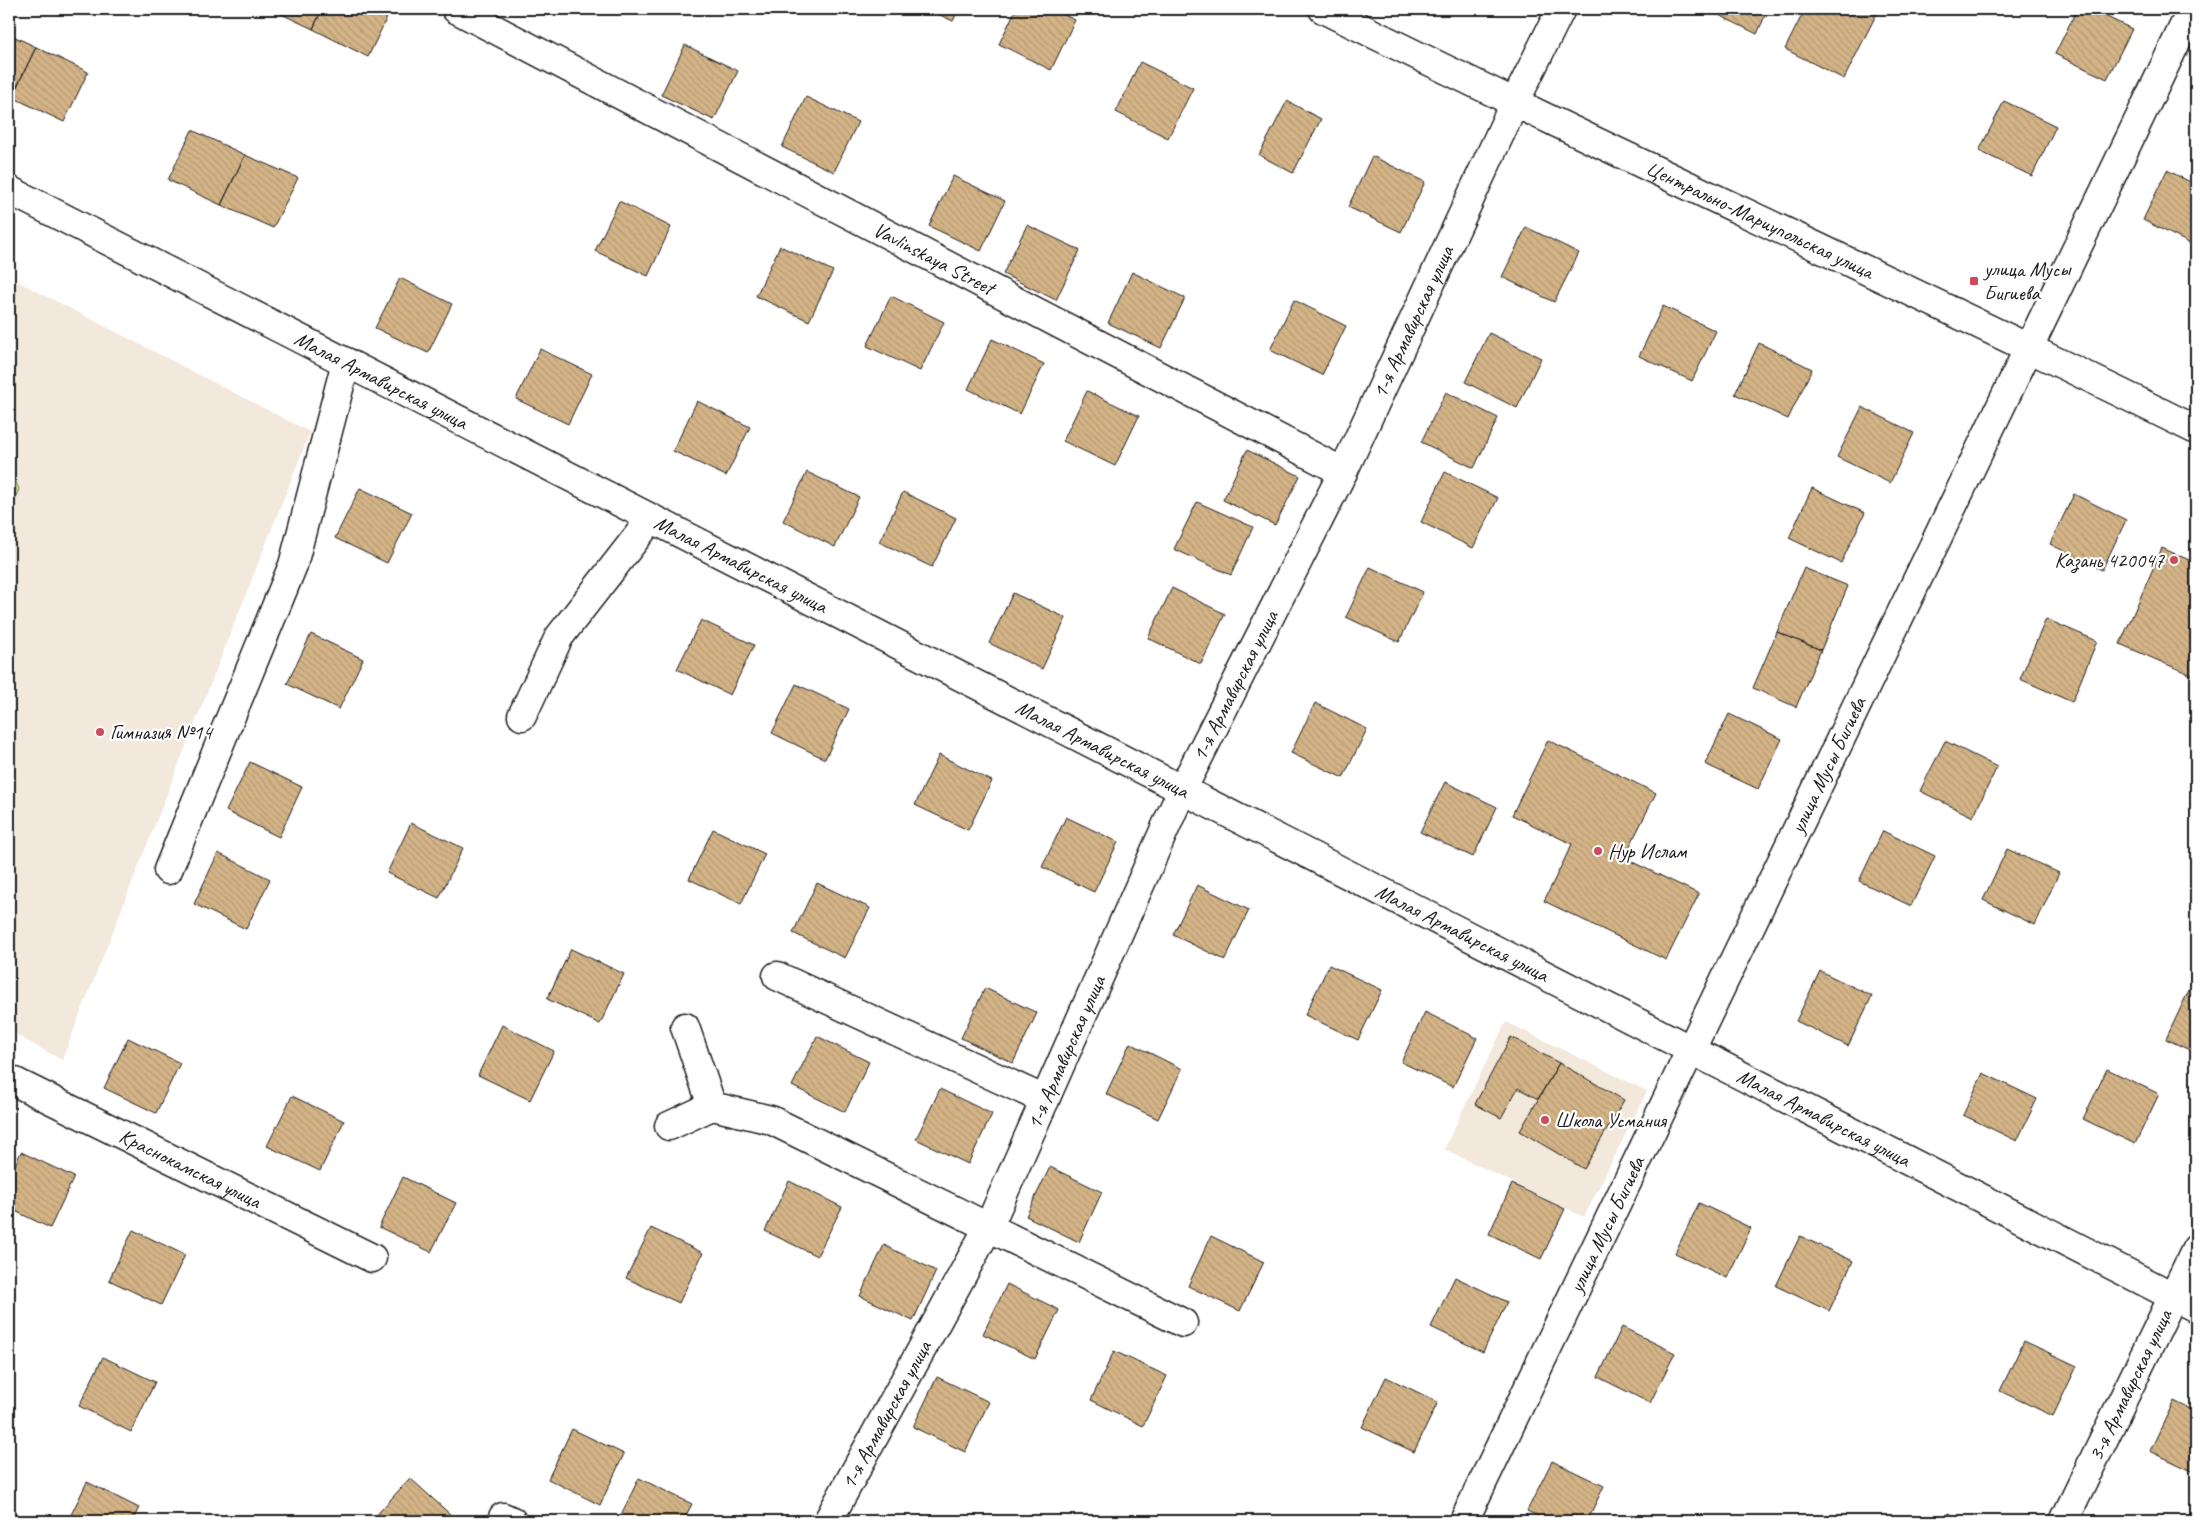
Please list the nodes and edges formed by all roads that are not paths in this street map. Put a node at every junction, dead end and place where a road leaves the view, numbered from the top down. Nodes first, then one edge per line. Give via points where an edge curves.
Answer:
1 (456, 9) edge
2 (1323, 9) edge
3 (1561, 9) edge
4 (2192, 9) edge
5 (1514, 104) junction
6 (9, 190) edge
7 (2030, 348) junction
8 (346, 362) junction
9 (2196, 430) edge
10 (1343, 472) junction
11 (652, 519) junction
12 (522, 716) dead end
13 (1182, 790) junction
14 (168, 870) dead end
15 (777, 976) dead end
16 (686, 1027) dead end
17 (1690, 1050) junction
18 (9, 1079) edge
19 (1045, 1100) junction
20 (712, 1106) junction
21 (669, 1126) dead end
22 (989, 1226) junction
23 (2196, 1249) edge
24 (372, 1258) dead end
25 (2184, 1303) edge
26 (1183, 1323) dead end
27 (828, 1521) edge
28 (1464, 1521) edge
29 (2064, 1521) edge

1 - 10 street, Vavlinskaya Street
2 - 5 street, Центрально-Мариупольская улица
3 - 5 street, 1-я Армавирская улица
4 - 7 street, улица Мусы Бигиева
5 - 7 street, Центрально-Мариупольская улица
5 - 10 street, 1-я Армавирская улица
6 - 8 street, Малая Армавирская улица
7 - 9 street, Центрально-Мариупольская улица
7 - 17 street, улица Мусы Бигиева
8 - 11 street, Малая Армавирская улица
8 - 14 street via 293,565
10 - 13 street, 1-я Армавирская улица
11 - 12 street via 559,637
11 - 13 street, Малая Армавирская улица
13 - 17 street, Малая Армавирская улица
13 - 19 street, 1-я Армавирская улица
15 - 19 street
16 - 20 street
17 - 25 street, Малая Армавирская улица
17 - 28 street, улица Мусы Бигиева
18 - 24 street, Краснокамская улица
19 - 22 street, 1-я Армавирская улица
20 - 21 street
20 - 22 street via 771,1120
22 - 26 street
22 - 27 street, 1-я Армавирская улица
23 - 25 street, 3-я Армавирская улица
25 - 29 street, 3-я Армавирская улица

